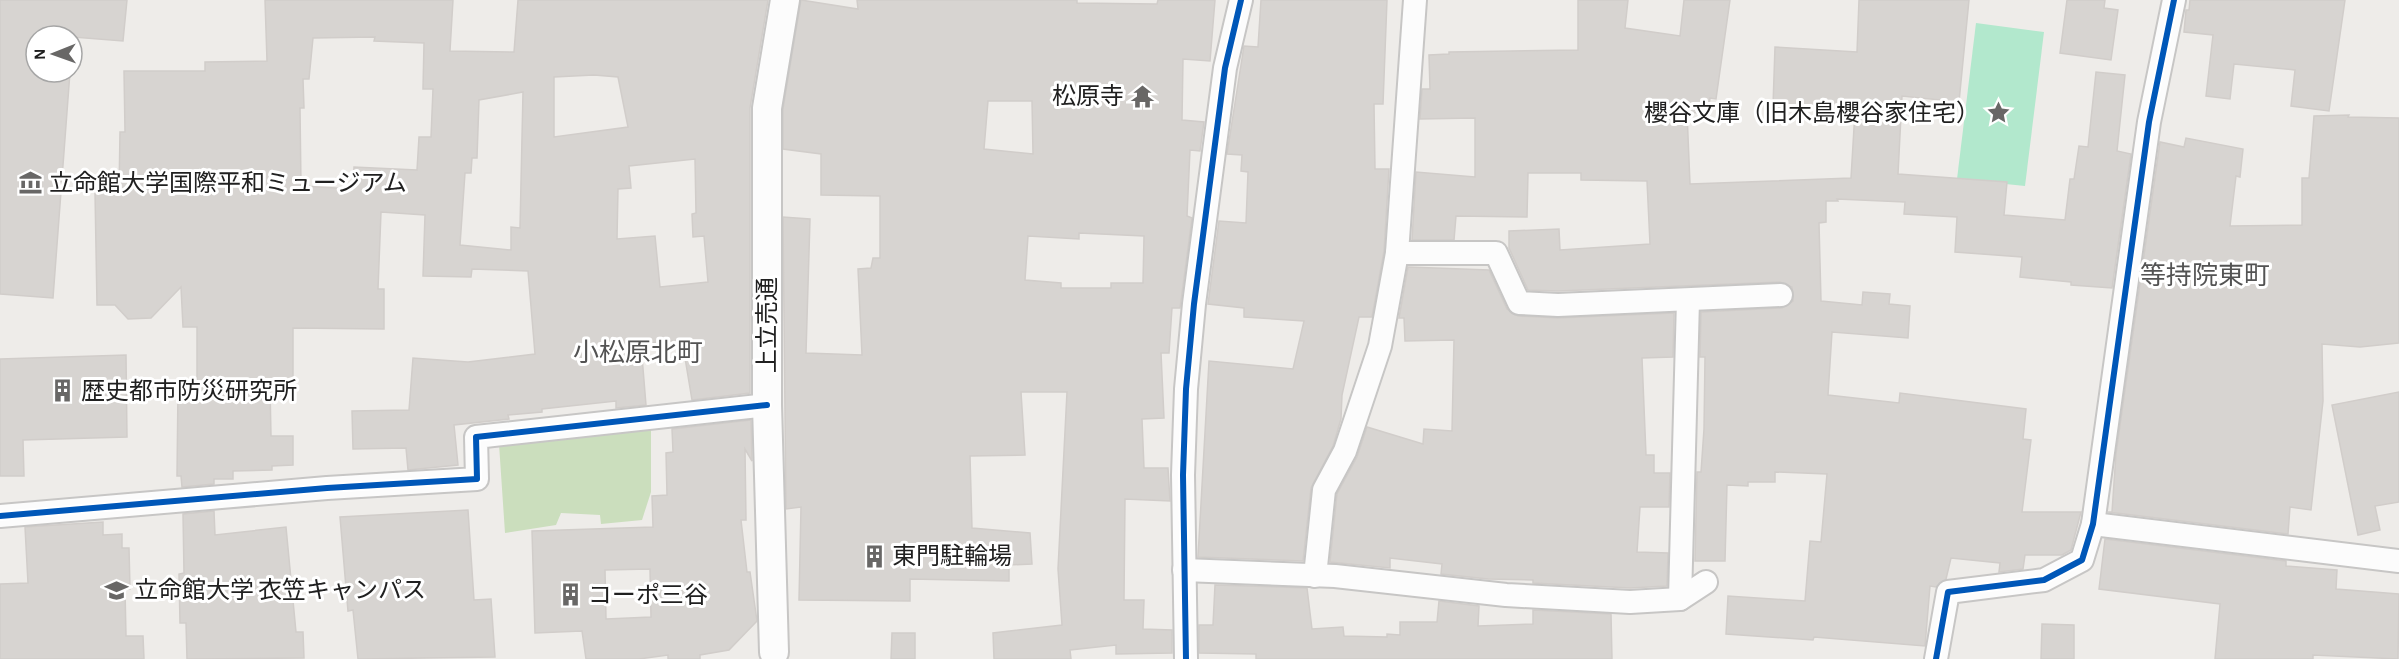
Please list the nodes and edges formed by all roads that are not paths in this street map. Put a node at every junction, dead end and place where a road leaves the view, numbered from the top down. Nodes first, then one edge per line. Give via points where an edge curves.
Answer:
1 (785, 0) edge
2 (1241, 0) edge
3 (1415, 0) edge
4 (2174, 0) edge
5 (1397, 253) junction
6 (1781, 295) dead end
7 (1688, 300) junction
8 (767, 405) junction
9 (0, 516) edge
10 (2093, 524) junction
11 (2399, 561) edge
12 (1184, 570) junction
13 (1315, 576) junction
14 (1706, 582) dead end
15 (1680, 599) junction
16 (774, 652) dead end
17 (1186, 659) edge
18 (1936, 659) edge

1 - 8 street, 上立売通 via 767,108
2 - 12 street via 1225,68 1194,304 1186,389
3 - 5 street
4 - 10 street via 2149,122
5 - 7 street via 1496,253 1519,303
5 - 13 street via 1380,346 1345,451 1324,490
6 - 7 street
7 - 15 street
8 - 9 street via 476,437 477,479
8 - 16 street, 上立売通
10 - 11 street
10 - 18 street via 2082,560 2044,580 1948,592
12 - 13 street
12 - 17 street
13 - 15 street via 1506,596 1630,602
14 - 15 street

